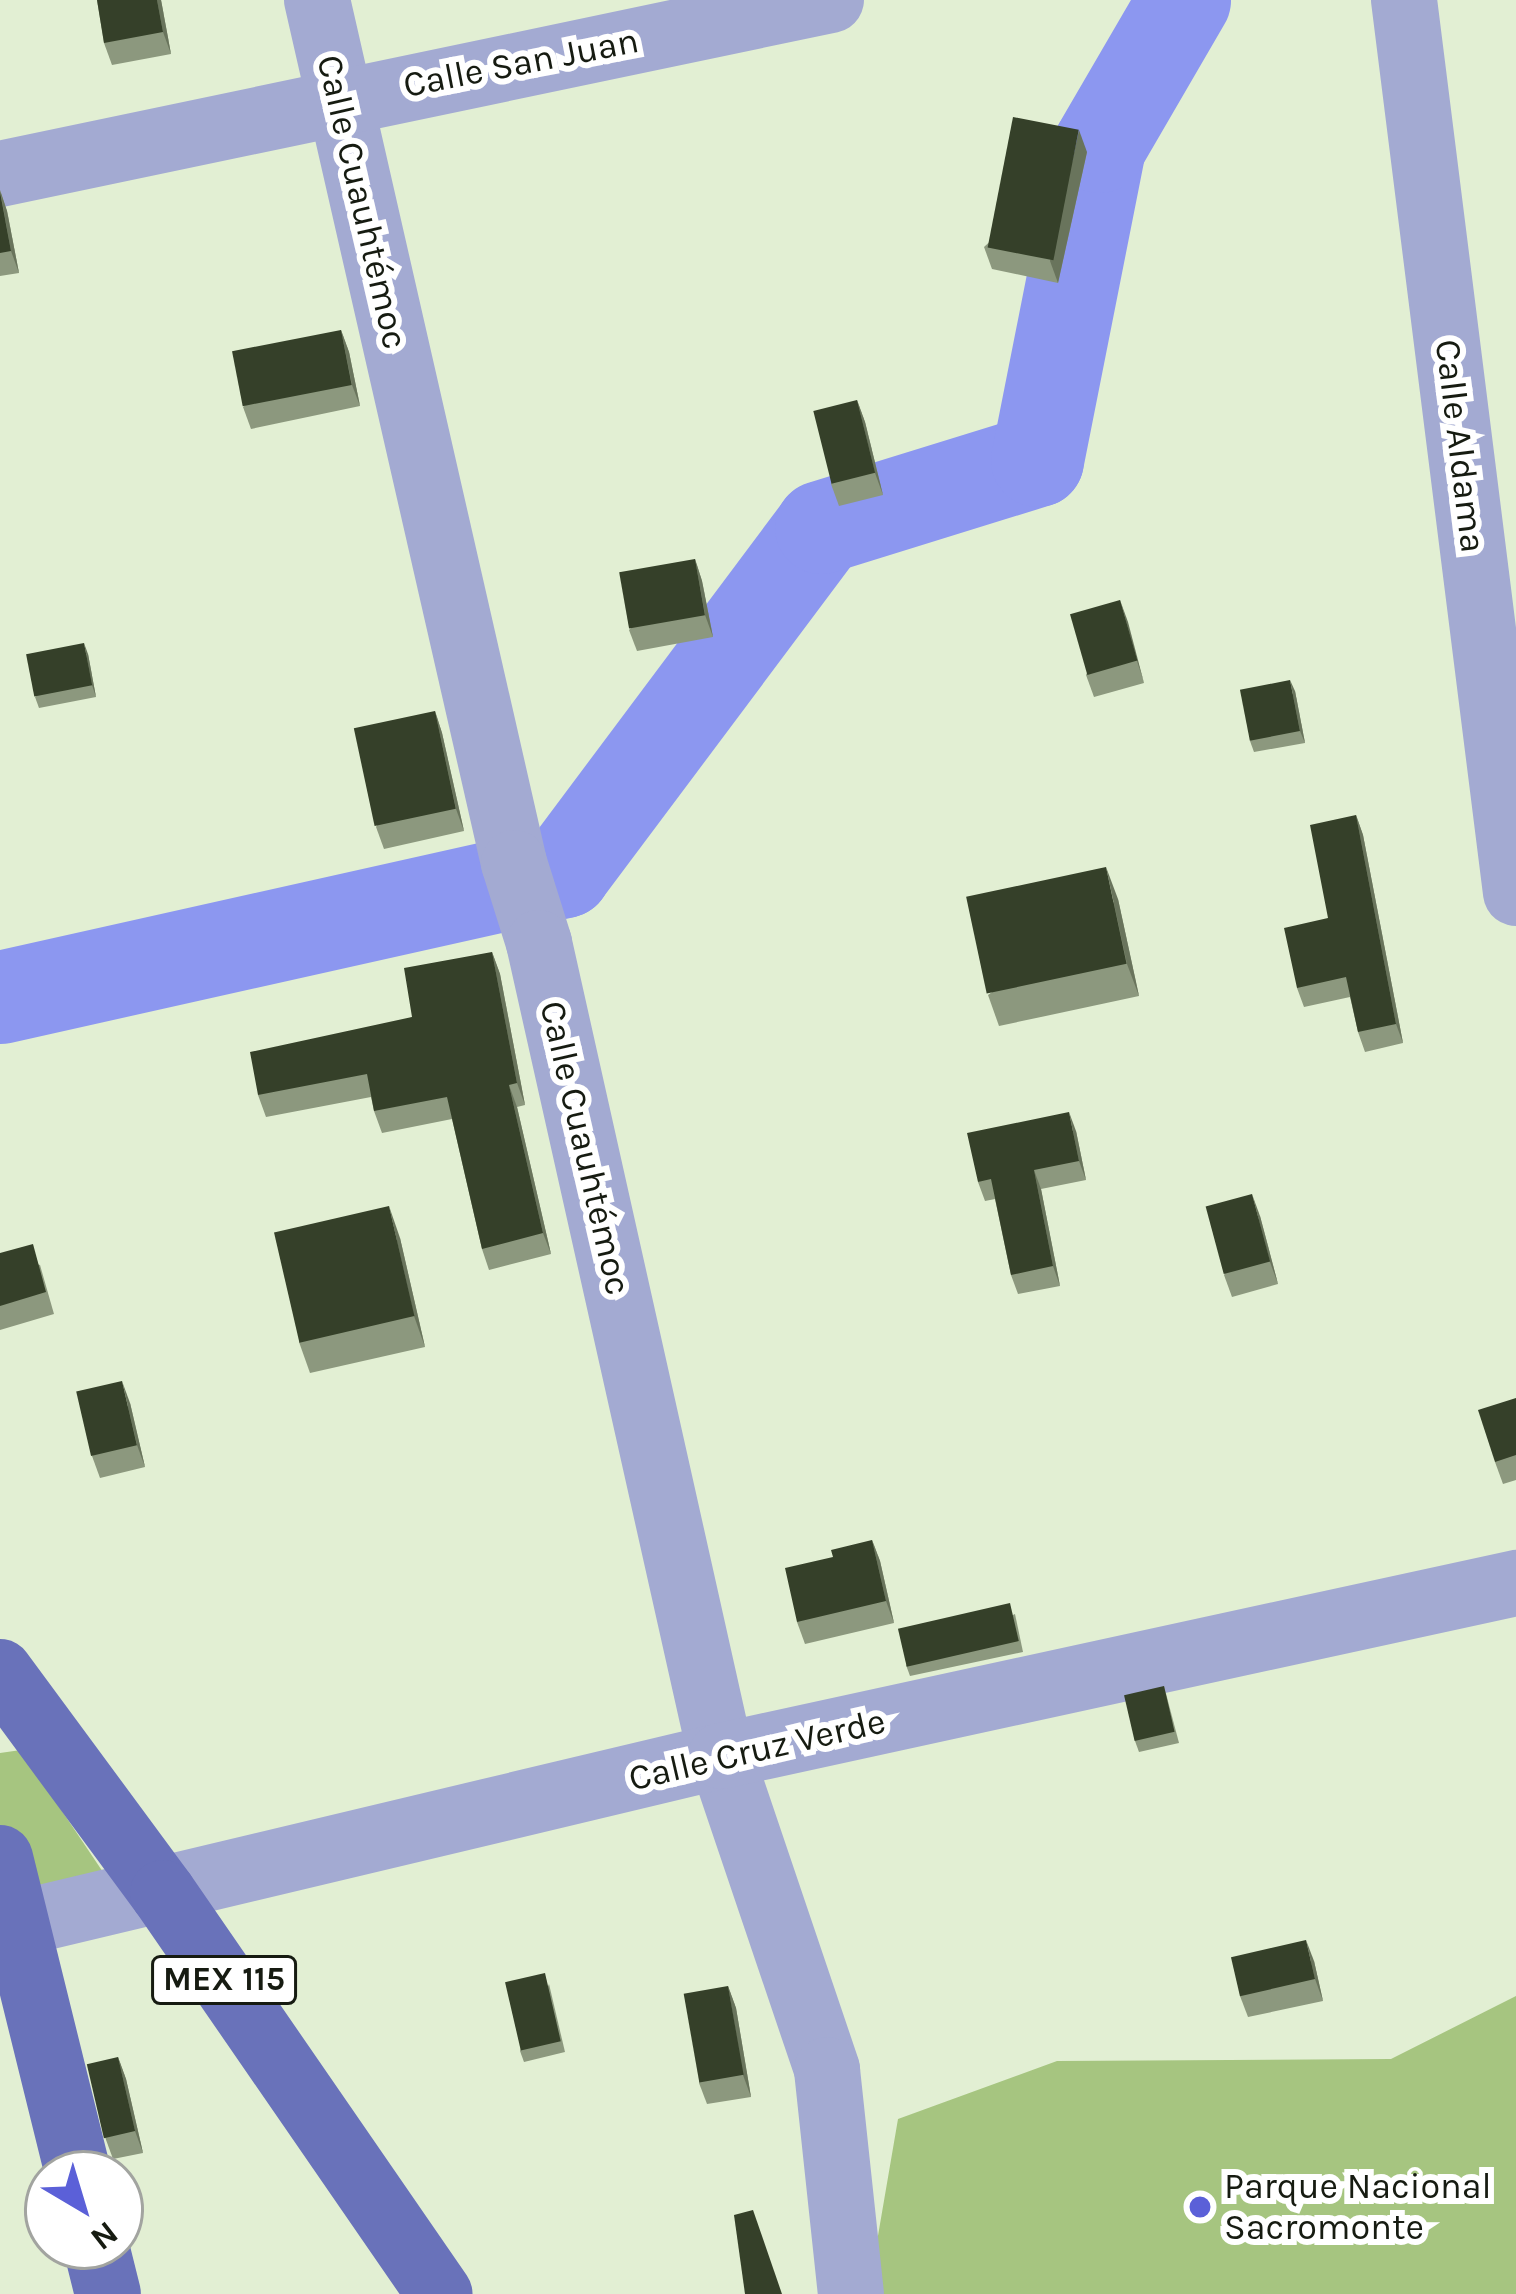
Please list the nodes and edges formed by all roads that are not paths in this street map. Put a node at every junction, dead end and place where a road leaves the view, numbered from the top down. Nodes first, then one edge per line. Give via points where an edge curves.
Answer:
1 (317, 0) edge
2 (831, 0) edge
3 (1404, 0) edge
4 (338, 100) junction
5 (0, 174) edge
6 (1516, 893) edge
7 (1516, 1582) edge
8 (0, 1672) edge
9 (721, 1756) junction
10 (0, 1858) edge
11 (164, 1893) junction
12 (8, 1926) edge
13 (71, 2150) edge
14 (440, 2294) edge
15 (851, 2294) edge

1 - 4 street, Calle Cuauhtémoc
2 - 4 street, Calle San Juan
3 - 6 street, Calle Aldama
4 - 5 street, Calle San Juan
4 - 9 street, Calle Cuauhtémoc
7 - 9 street, Calle Cruz Verde
8 - 11 main road, MEX 115
9 - 11 street, Calle Cruz Verde
9 - 15 street, Calle Cuauhtémoc via 827,2070
10 - 12 main road
11 - 12 street, Calle Cruz Verde
11 - 14 main road, MEX 115
12 - 13 main road

